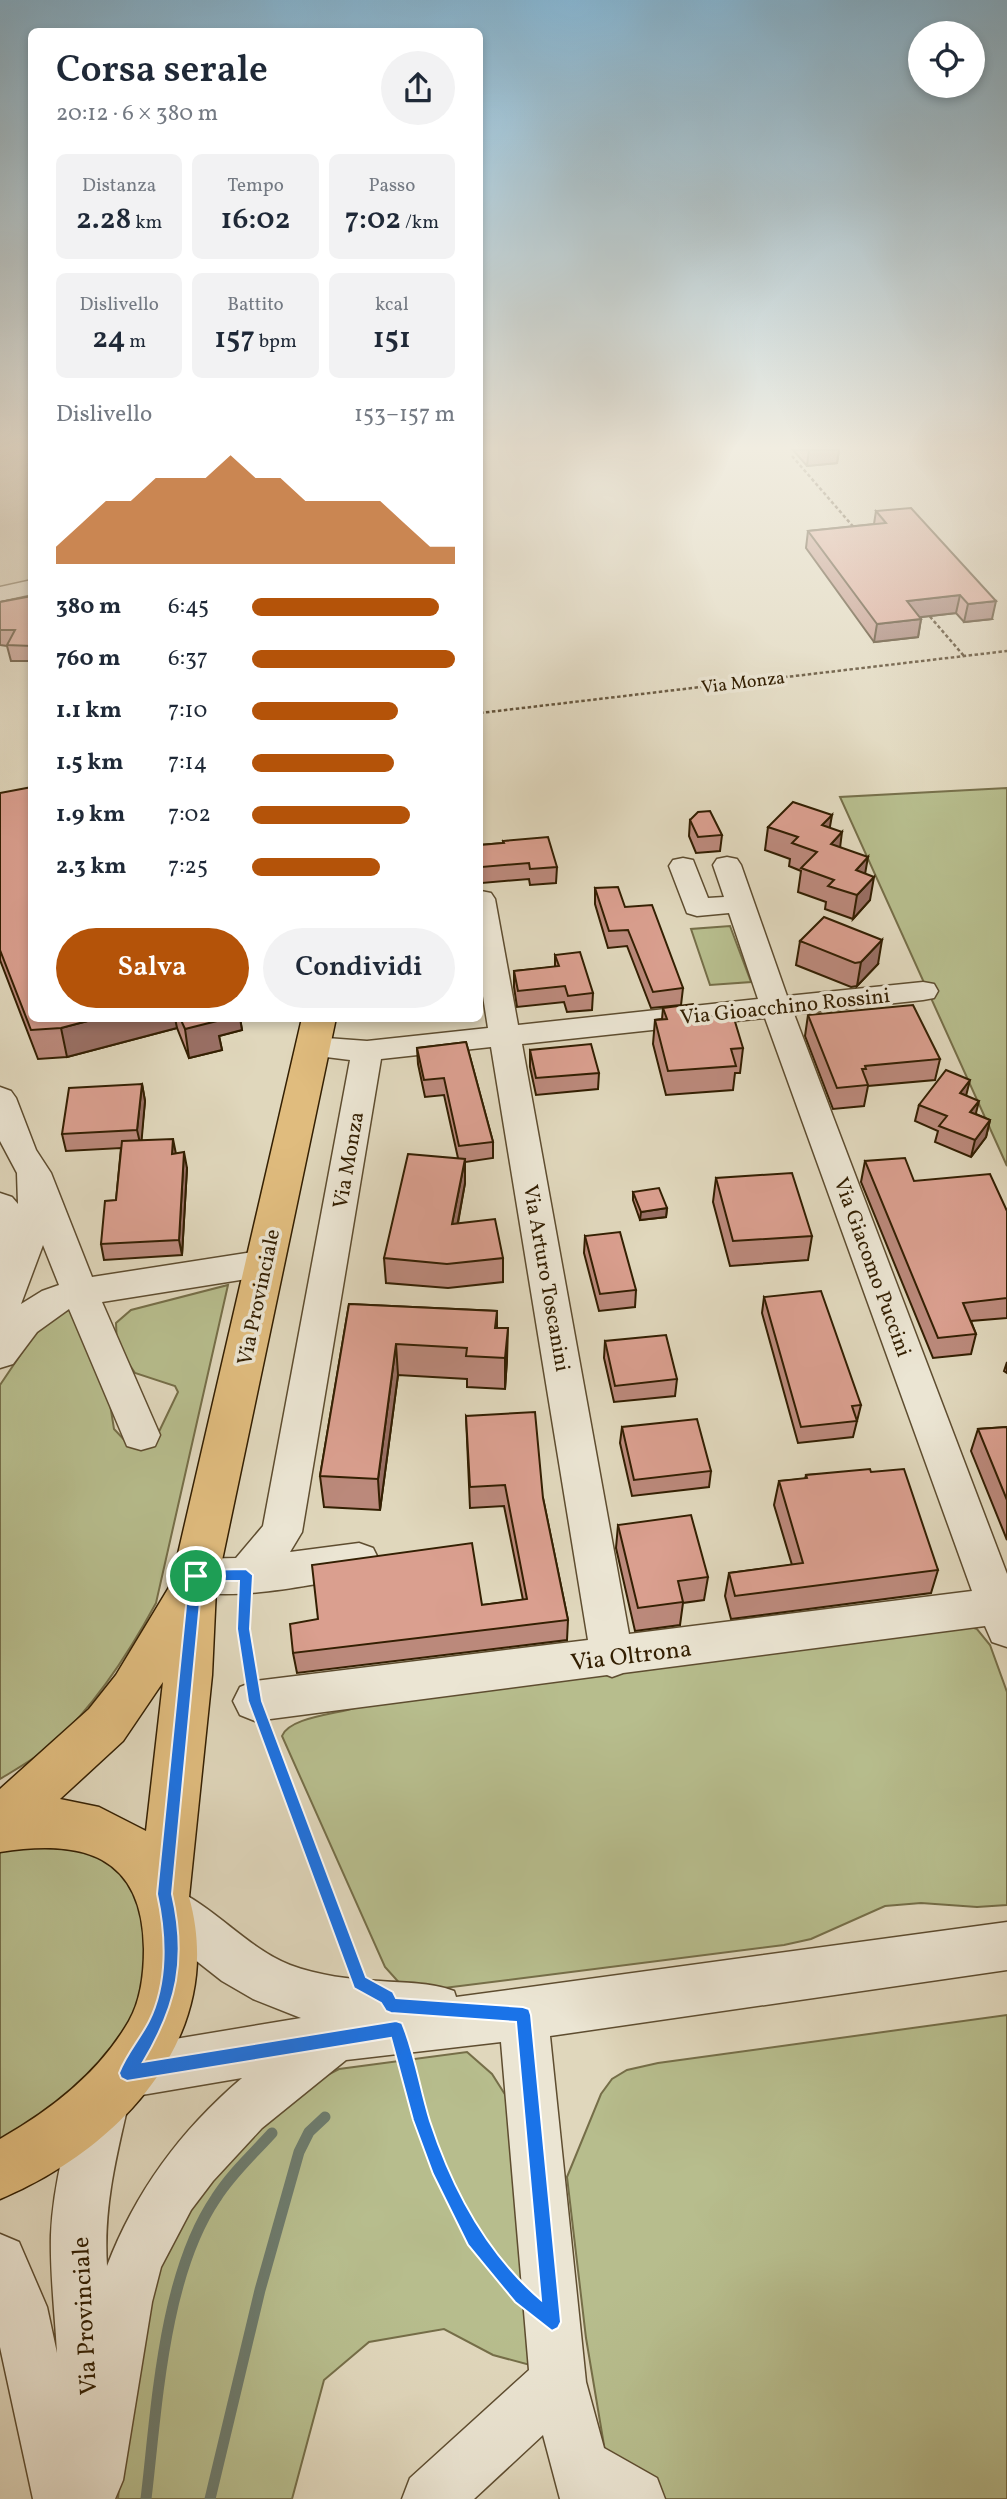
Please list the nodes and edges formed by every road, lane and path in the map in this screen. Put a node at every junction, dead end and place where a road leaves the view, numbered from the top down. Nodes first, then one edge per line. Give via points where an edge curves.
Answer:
1 (28, 588) edge
2 (0, 594) edge
3 (919, 604) edge
4 (1007, 651) edge
5 (965, 656) junction
6 (483, 713) edge
7 (727, 865) dead end
8 (683, 866) dead end
9 (740, 904) junction
10 (483, 910) edge
11 (923, 991) dead end
12 (776, 1007) junction
13 (316, 1033) edge
14 (506, 1037) junction
15 (367, 1051) junction
16 (0, 1098) edge
17 (30, 1171) junction
18 (2, 1216) edge
19 (266, 1263) junction
20 (80, 1292) junction
21 (0, 1300) edge
22 (0, 1312) edge
23 (0, 1354) edge
24 (141, 1435) dead end
25 (391, 1555) edge
26 (246, 1575) junction
27 (194, 1583) junction
28 (1004, 1613) edge
29 (612, 1658) junction
30 (255, 1701) junction
31 (0, 1822) edge
32 (0, 1828) edge
33 (167, 1902) junction
34 (1007, 1946) edge
35 (523, 2015) junction
36 (394, 2017) junction
37 (336, 2037) junction
38 (116, 2083) junction
39 (0, 2170) edge
40 (0, 2261) edge
41 (552, 2322) junction
42 (558, 2382) junction
43 (585, 2483) edge
44 (83, 2493) edge
45 (431, 2499) edge
46 (636, 2499) edge

1 - 2 street
3 - 5 path
4 - 5 path, Via Monza
5 - 6 path, Via Monza
7 - 9 street, Via Giacomo Puccini
8 - 9 street via 697,906
9 - 12 street, Via Giacomo Puccini
10 - 14 street, Via Arturo Toscanini
11 - 12 street, Via Gioacchino Rossini
12 - 14 street, Via Gioacchino Rossini
12 - 28 street, Via Giacomo Puccini
13 - 15 street, Via Gioacchino Rossini
13 - 19 main road, Via Provinciale
14 - 15 street, Via Gioacchino Rossini
14 - 29 street, Via Arturo Toscanini
15 - 26 street, Via Monza via 282,1532
16 - 17 street
17 - 18 street via 26,1200
17 - 20 street
17 - 22 street via 36,1219
18 - 21 street via 18,1226
19 - 20 street
19 - 27 main road, Via Provinciale
20 - 23 street via 41,1307 15,1330
20 - 24 street
25 - 26 street
26 - 27 street
26 - 30 path via 244,1629
27 - 31 main road, Via Provinciale via 133,1690 106,1725
27 - 33 main road, Via Provinciale
28 - 29 street, Via Oltrona
29 - 30 street, Via Oltrona
30 - 36 path via 360,1982 387,1997
32 - 33 main road via 44,1823 95,1829 137,1854 157,1879
33 - 36 street via 251,1969 287,1989
33 - 38 main road, Via Provinciale via 172,1945 164,2006 147,2043
34 - 35 street
35 - 36 street
35 - 41 street
36 - 37 street
36 - 41 path via 429,2142 474,2239
37 - 38 street
37 - 44 street via 261,2093 213,2139 155,2219 127,2289
38 - 39 main road, Via Provinciale via 58,2134
38 - 44 street, Via Provinciale via 83,2188 78,2235
40 - 44 street
41 - 42 street
42 - 43 street
42 - 45 street
43 - 46 street

